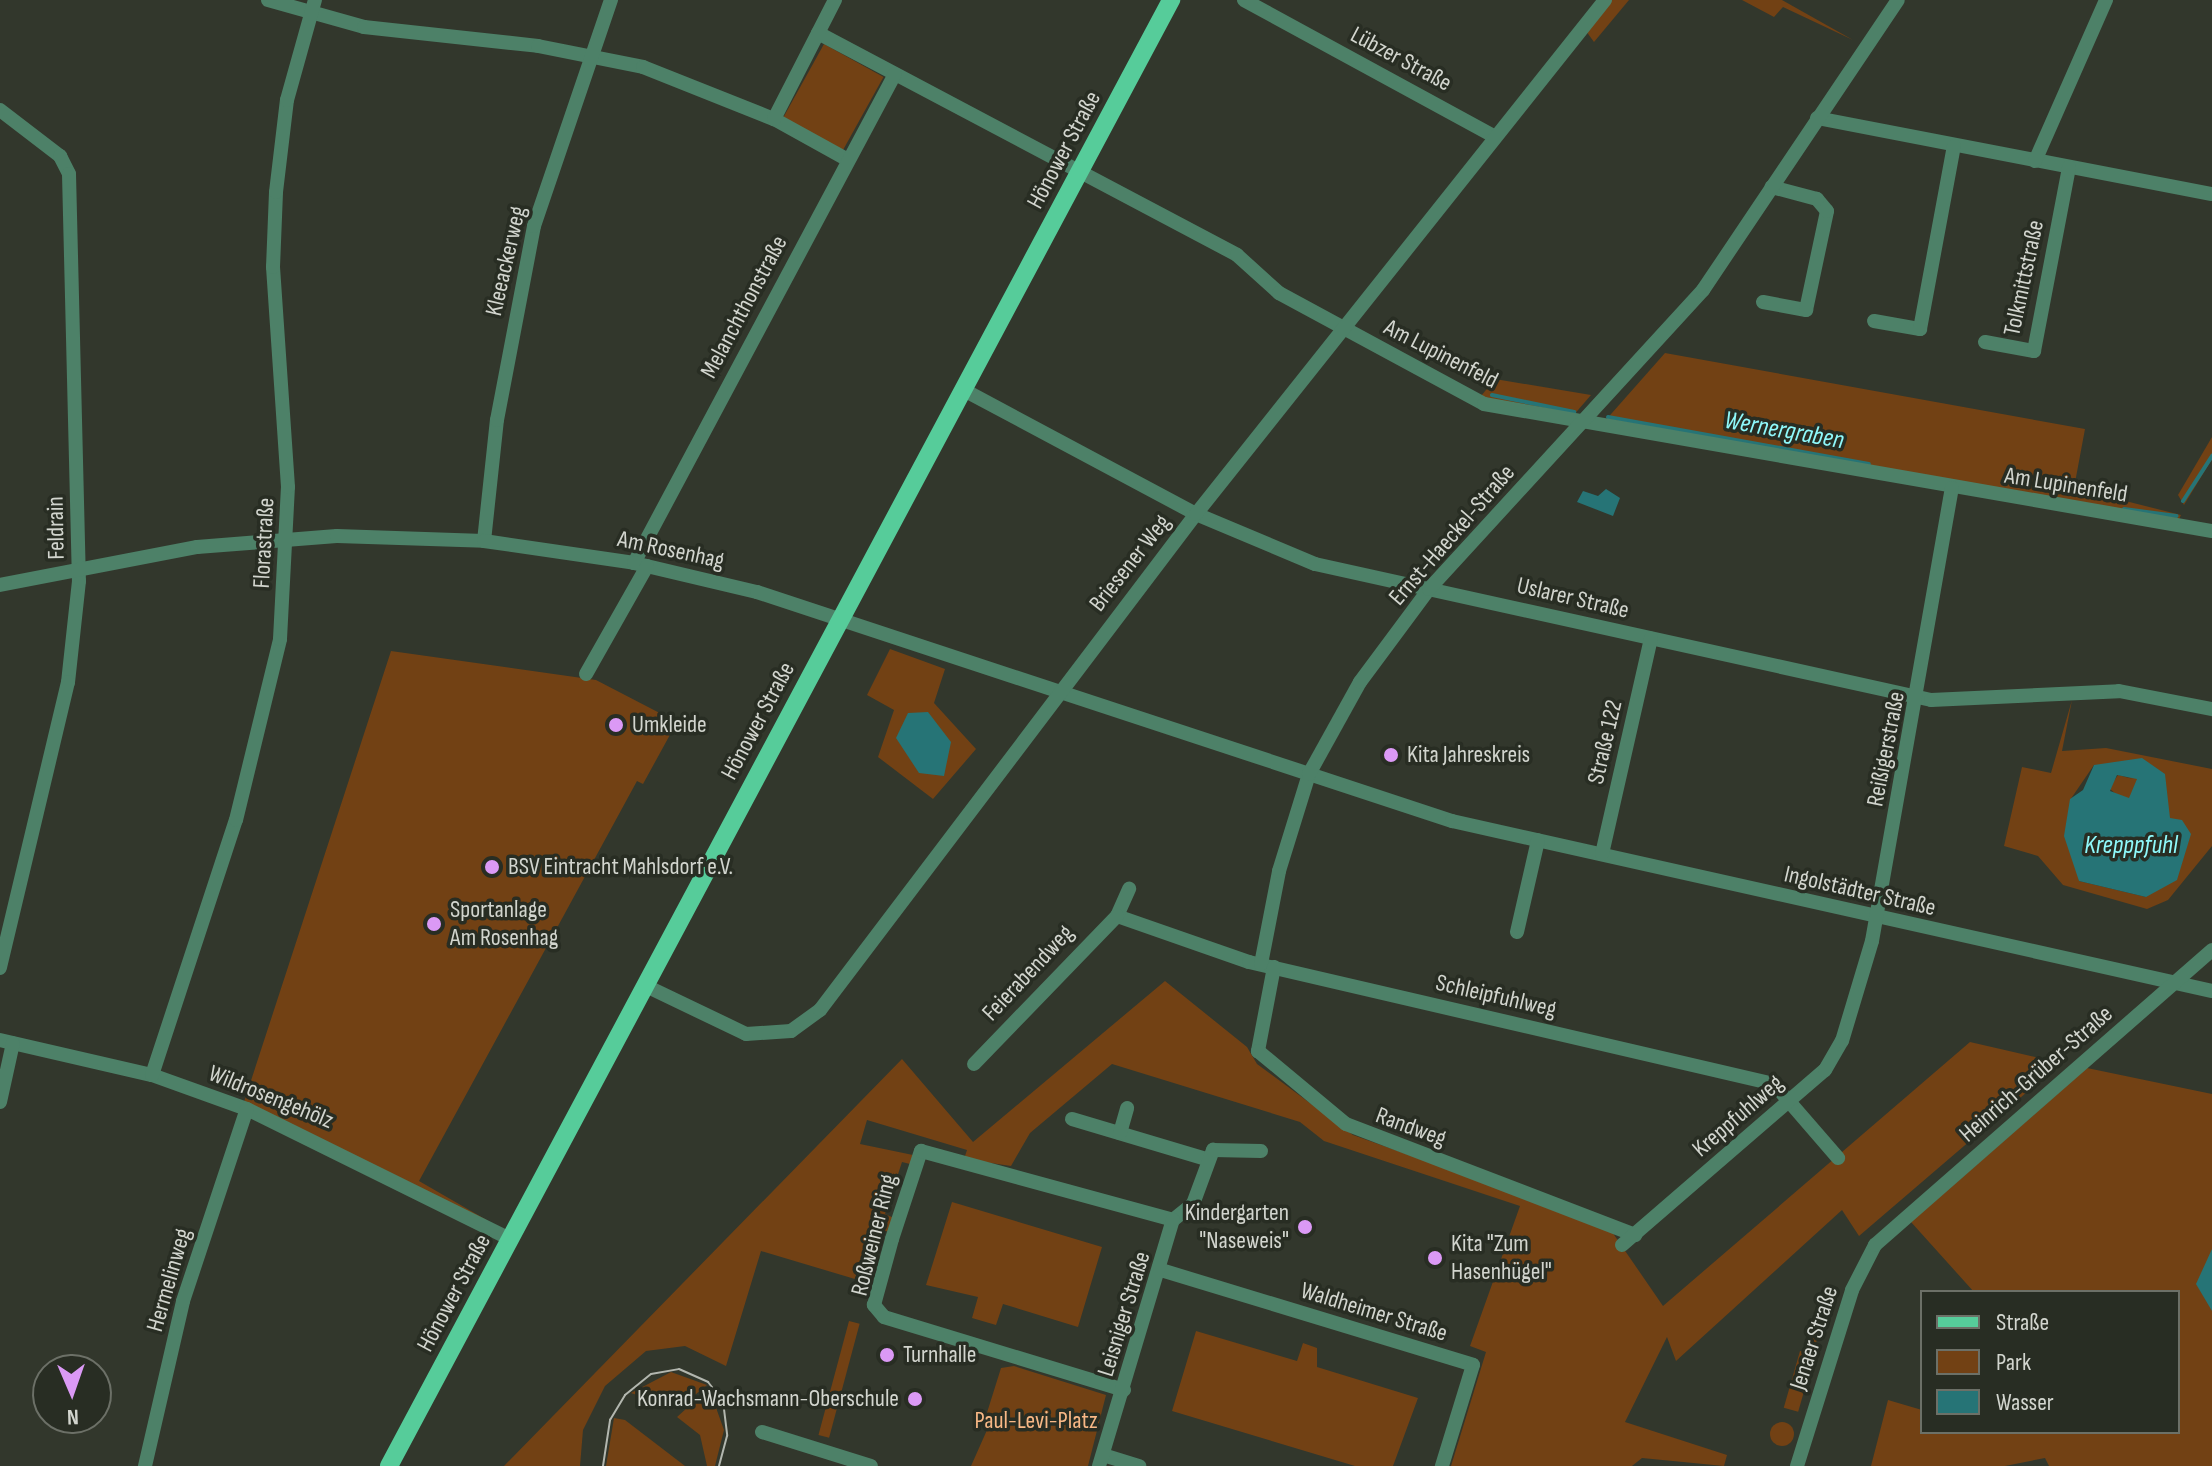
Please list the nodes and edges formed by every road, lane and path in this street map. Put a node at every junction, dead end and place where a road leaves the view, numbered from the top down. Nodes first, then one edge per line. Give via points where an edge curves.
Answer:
1 (268, 0) edge
2 (315, 0) edge
3 (611, 0) edge
4 (835, 0) edge
5 (1171, 0) edge
6 (1244, 0) edge
7 (1605, 0) edge
8 (1898, 0) edge
9 (2106, 0) edge
10 (310, 15) junction
11 (818, 33) junction
12 (590, 53) junction
13 (895, 74) junction
14 (0, 110) edge
15 (1817, 118) junction
16 (774, 119) junction
17 (1493, 136) junction
18 (1954, 146) junction
19 (848, 160) junction
20 (2035, 161) junction
21 (2069, 167) junction
22 (1080, 171) junction
23 (1772, 187) junction
24 (2212, 194) edge
25 (1763, 302) dead end
26 (1874, 321) dead end
27 (1344, 329) junction
28 (1985, 342) dead end
29 (962, 389) junction
30 (1582, 423) junction
31 (1952, 488) junction
32 (1196, 514) junction
33 (2212, 531) edge
34 (288, 539) junction
35 (484, 541) junction
36 (638, 564) junction
37 (79, 565) junction
38 (0, 585) edge
39 (1429, 589) junction
40 (839, 620) junction
41 (1651, 639) junction
42 (586, 674) dead end
43 (1058, 693) junction
44 (1919, 698) junction
45 (2212, 709) edge
46 (1309, 774) junction
47 (1538, 840) junction
48 (1602, 854) junction
49 (1129, 889) dead end
50 (1117, 916) junction
51 (1875, 918) junction
52 (1517, 932) dead end
53 (2212, 950) edge
54 (1268, 965) junction
55 (0, 968) edge
56 (2173, 983) junction
57 (646, 986) junction
58 (2212, 991) edge
59 (1851, 1016) joint
60 (7, 1041) edge
61 (974, 1064) dead end
62 (152, 1075) junction
63 (1789, 1101) junction
64 (0, 1102) edge
65 (1127, 1108) dead end
66 (247, 1109) junction
67 (1072, 1119) dead end
68 (1120, 1133) junction
69 (1261, 1151) dead end
70 (1838, 1158) dead end
71 (1206, 1159) junction
72 (1173, 1220) junction
73 (1888, 1230) joint
74 (1635, 1235) junction
75 (510, 1239) junction
76 (1622, 1245) dead end
77 (1161, 1270) junction
78 (1124, 1390) junction
79 (762, 1432) dead end
80 (1101, 1461) edge
81 (145, 1466) edge
82 (389, 1466) edge
83 (871, 1466) edge
84 (1139, 1466) edge
85 (1442, 1466) edge
86 (1797, 1466) edge

1 - 10 street
2 - 10 street, Florastraße
3 - 12 street, Kleeackerweg
4 - 11 street
5 - 22 main road, Hönower Straße
6 - 17 street, Lübzer Straße
7 - 17 street, Briesener Weg
8 - 15 street, Ernst-Haeckel-Straße
9 - 20 street
10 - 12 street via 417,36
10 - 34 street, Florastraße via 287,100 274,230
11 - 13 street, Am Lupinenfeld
11 - 16 street
12 - 16 street via 669,75
12 - 35 street, Kleeackerweg via 534,226 497,420
13 - 19 street, Melanchthonstraße
13 - 22 street, Am Lupinenfeld
14 - 37 street, Feldrain via 60,156 69,174
15 - 18 street
15 - 23 street, Ernst-Haeckel-Straße
16 - 19 street
17 - 27 street, Briesener Weg
18 - 20 street
18 - 26 street via 1920,329
19 - 36 street, Melanchthonstraße
20 - 21 street
21 - 24 street
21 - 28 street, Tolkmittstraße via 2034,351
22 - 27 street, Am Lupinenfeld via 1237,255 1279,293
22 - 29 main road, Hönower Straße
23 - 25 street via 1817,199 1827,211 1806,310
23 - 30 street, Ernst-Haeckel-Straße via 1703,290
27 - 30 street, Am Lupinenfeld via 1484,404
27 - 32 street, Briesener Weg
29 - 32 street, Uslarer Straße
29 - 40 main road, Hönower Straße
30 - 31 street, Am Lupinenfeld
30 - 39 street, Ernst-Haeckel-Straße
31 - 33 street, Am Lupinenfeld
31 - 44 street, Reißigerstraße
32 - 39 street, Uslarer Straße via 1284,556
32 - 43 street, Briesener Weg
34 - 35 street, Am Rosenhag
34 - 37 street, Am Rosenhag
34 - 62 street, Florastraße via 280,639 256,750
35 - 36 street, Am Rosenhag
36 - 40 street, Am Rosenhag
36 - 42 street, Melanchthonstraße
37 - 38 street, Am Rosenhag
37 - 55 street, Feldrain via 68,682
39 - 41 street, Uslarer Straße
39 - 46 street, Ernst-Haeckel-Straße via 1360,682
40 - 43 street, Am Rosenhag
40 - 57 main road, Hönower Straße
41 - 44 street, Uslarer Straße
41 - 48 street, Straße 122
43 - 46 street, Am Rosenhag
43 - 57 street, Briesener Weg via 820,1010 801,1026 746,1034
44 - 45 street, Uslarer Straße via 2119,691
44 - 51 street, Reißigerstraße
46 - 47 street, Ingolstädter Straße
46 - 54 street, Ernst-Haeckel-Straße via 1279,871
47 - 48 street, Ingolstädter Straße
47 - 52 street
48 - 51 street, Ingolstädter Straße
49 - 50 street
50 - 54 street, Schleipfuhlweg
50 - 61 street, Feierabendweg
51 - 56 street, Ingolstädter Straße
51 - 59 street, Reißigerstraße
53 - 56 street, Heinrich-Grüber-Straße
54 - 63 street, Schleipfuhlweg via 1774,1084
54 - 74 street, Randweg via 1258,1051 1346,1124
56 - 58 street, Ingolstädter Straße
56 - 73 street, Heinrich-Grüber-Straße
57 - 75 main road, Hönower Straße
59 - 63 street, Kreppfuhlweg via 1832,1062
60 - 62 street, Wildrosengehölz
60 - 64 street
62 - 66 street, Wildrosengehölz
63 - 70 street, Schleipfuhlweg
63 - 74 street, Kreppfuhlweg
65 - 68 street
66 - 75 street, Wildrosengehölz
66 - 81 street, Hermelinweg via 183,1301
67 - 68 street
68 - 71 street
69 - 71 street via 1223,1145
71 - 72 street via 1193,1204
72 - 77 street, Leisniger Straße
72 - 78 street, Roßweiner Ring via 921,1151 892,1239 874,1305 884,1317
73 - 86 street, Jenaer Straße via 1862,1263
74 - 76 street
75 - 82 main road, Hönower Straße
77 - 78 street, Leisniger Straße
77 - 85 street, Waldheimer Straße via 1473,1365
78 - 80 street, Leisniger Straße
79 - 83 street
80 - 84 street

